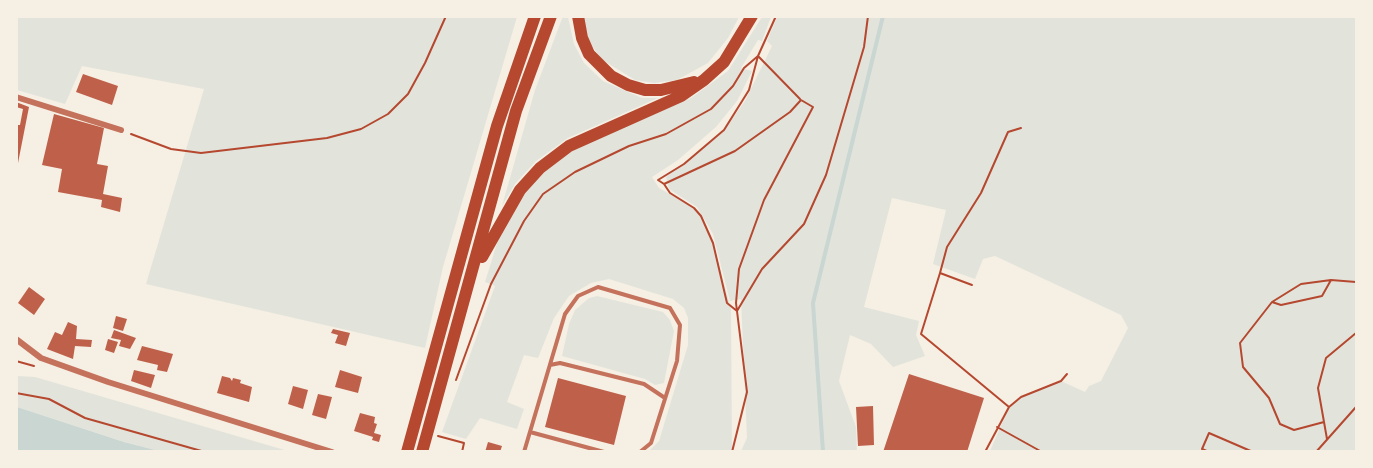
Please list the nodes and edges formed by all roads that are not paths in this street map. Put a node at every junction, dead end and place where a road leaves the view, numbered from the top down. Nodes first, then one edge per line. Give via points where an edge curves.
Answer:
1 (535, 16) edge
2 (551, 16) edge
3 (578, 16) edge
4 (752, 16) edge
5 (704, 80) junction
6 (16, 97) edge
7 (121, 130) road end
8 (471, 276) junction
9 (16, 339) edge
10 (550, 365) junction
11 (665, 398) junction
12 (530, 432) junction
13 (408, 448) edge
14 (422, 450) edge
15 (332, 452) edge
16 (524, 452) edge
17 (604, 452) edge
18 (640, 452) edge

1 - 13 highway via 497,126
2 - 8 highway via 516,111
3 - 5 highway via 589,54 611,76 628,85 661,90
4 - 5 highway via 723,62
5 - 8 highway via 681,96 569,146 540,168 501,218
6 - 7 street
8 - 14 highway
9 - 15 street via 41,358
10 - 11 lane via 560,363 644,384
10 - 11 lane via 565,314 578,296 598,287 636,297 670,308 680,325 677,361
10 - 12 lane
11 - 18 lane via 651,443
12 - 16 lane
12 - 17 lane

